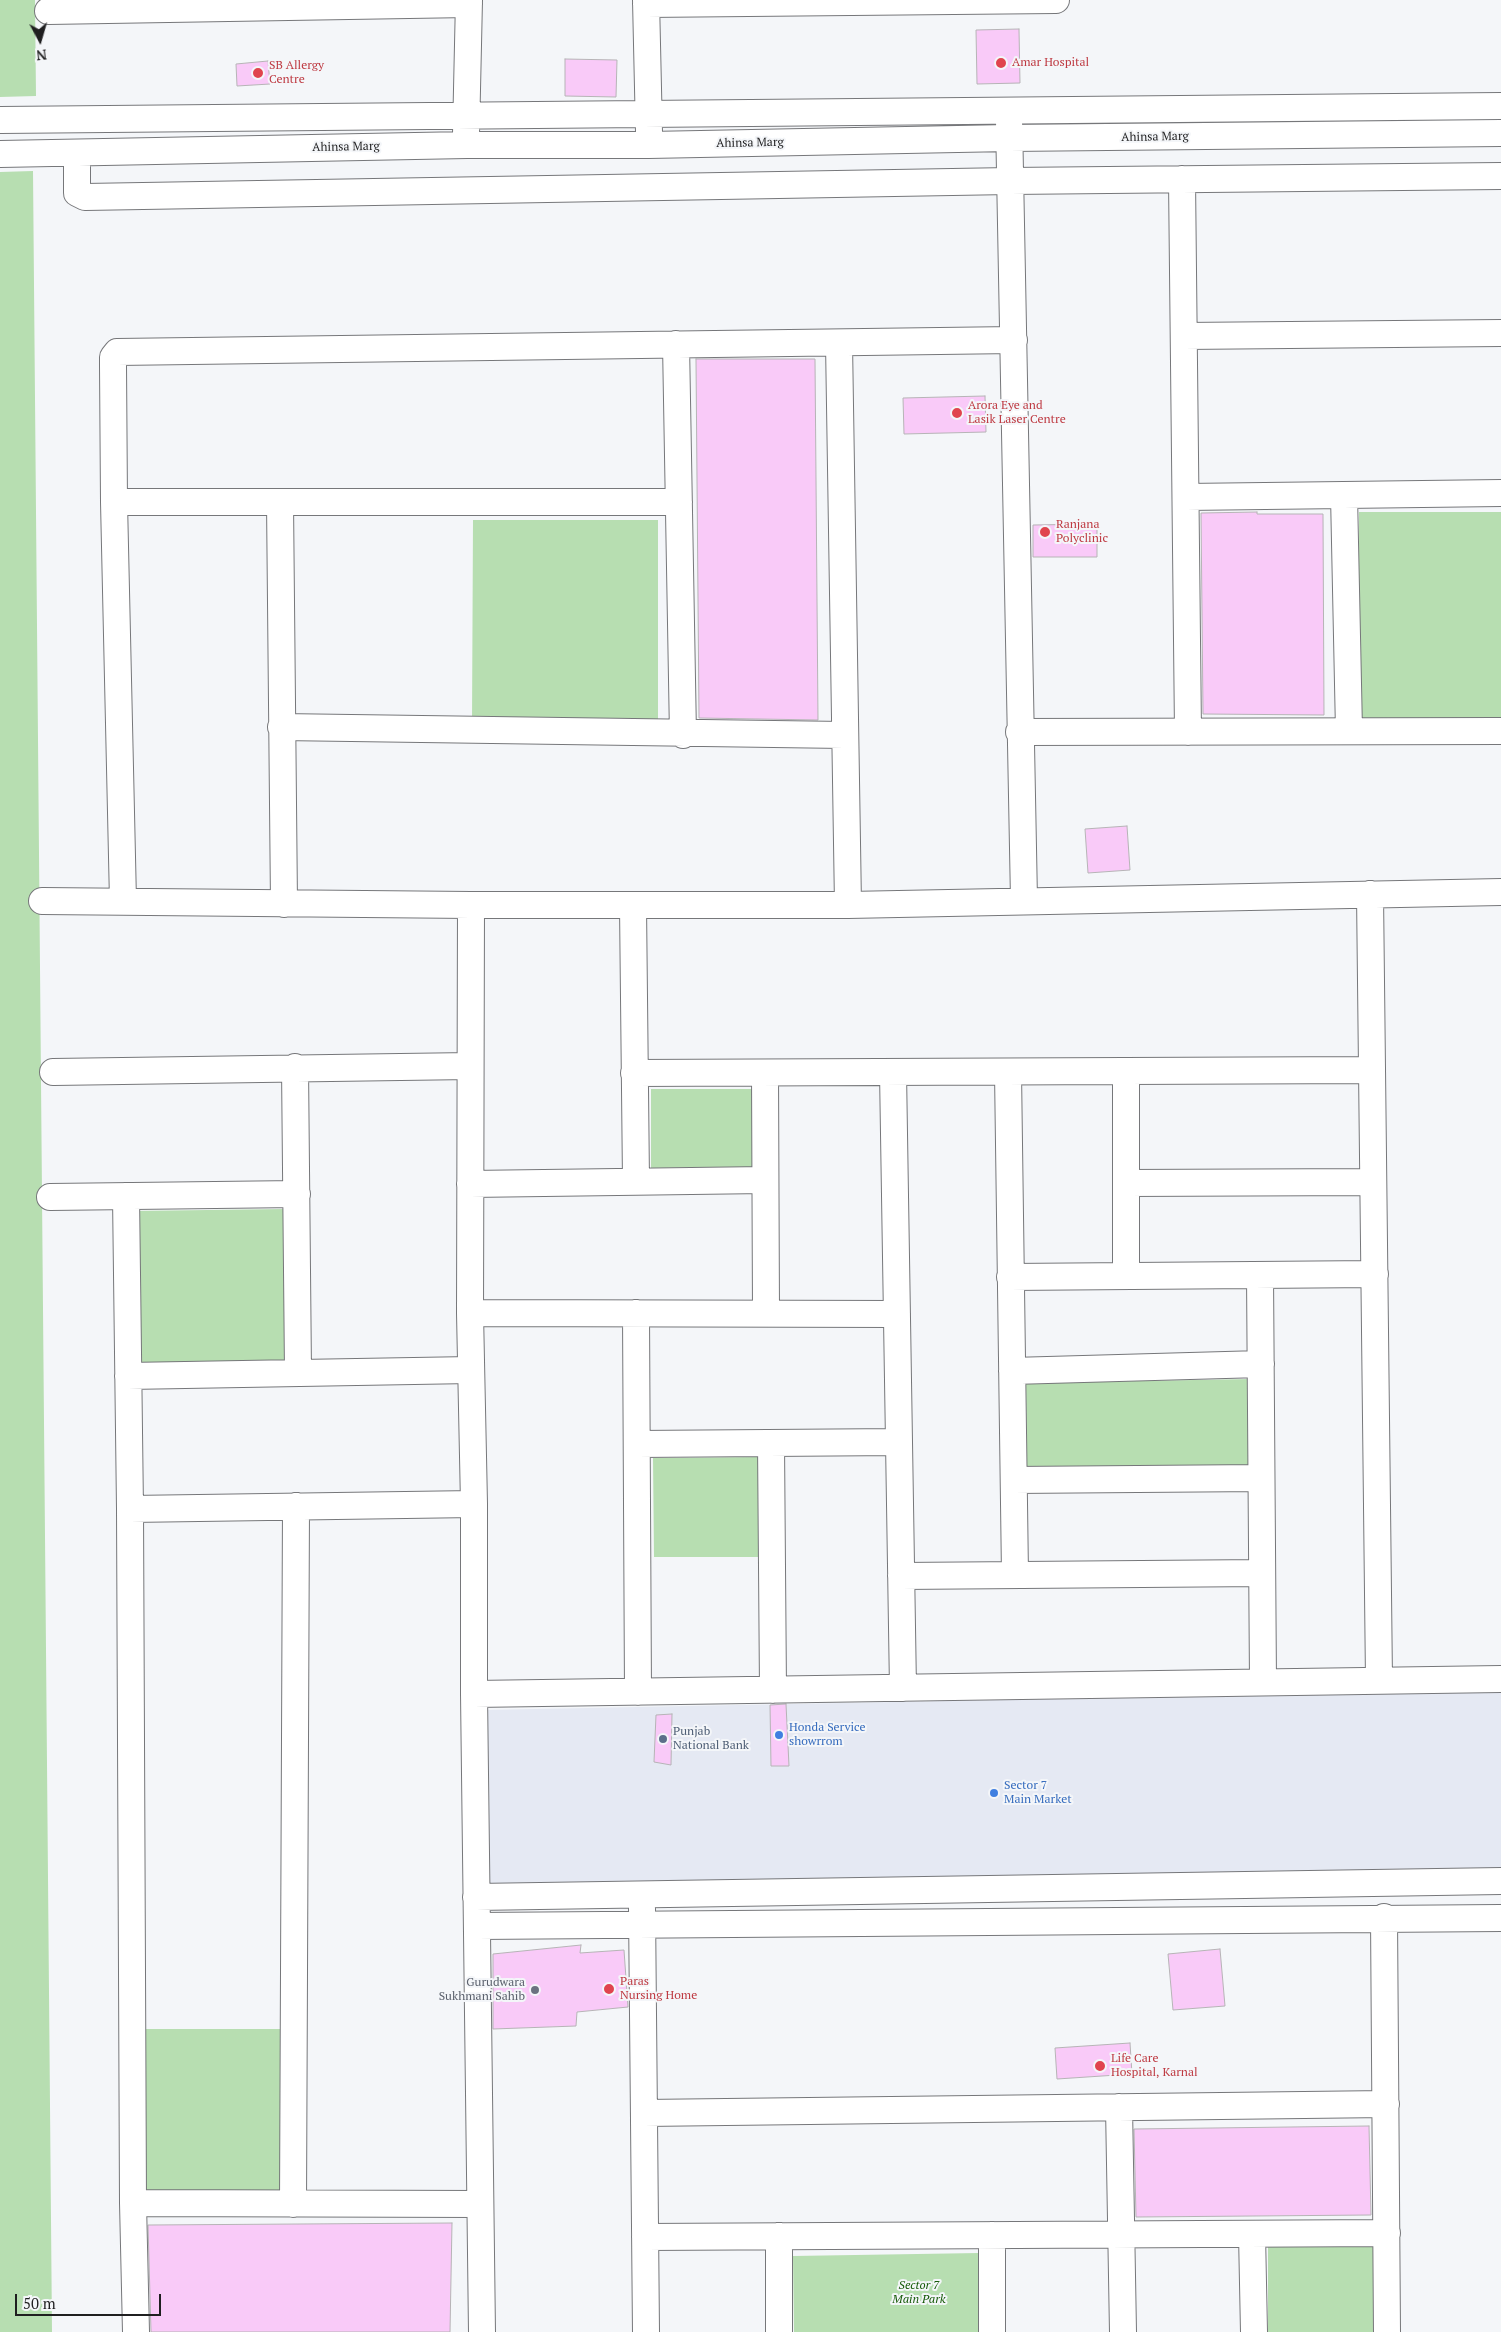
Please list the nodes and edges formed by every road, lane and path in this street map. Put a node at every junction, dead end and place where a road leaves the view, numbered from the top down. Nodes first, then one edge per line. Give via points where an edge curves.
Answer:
1 (1056, 0) edge
2 (469, 2) edge
3 (646, 2) edge
4 (121, 5) edge
5 (48, 11) dead end
6 (1501, 106) edge
7 (1010, 109) junction
8 (649, 114) junction
9 (466, 116) junction
10 (0, 120) edge
11 (1501, 133) edge
12 (1009, 138) junction
13 (466, 145) junction
14 (649, 145) junction
15 (76, 153) junction
16 (0, 154) edge
17 (1501, 176) edge
18 (1182, 179) junction
19 (1010, 181) junction
20 (1501, 333) edge
21 (1184, 336) junction
22 (1014, 340) junction
23 (839, 343) junction
24 (676, 344) junction
25 (1501, 494) edge
26 (1344, 496) junction
27 (1186, 497) junction
28 (114, 502) junction
29 (280, 502) junction
30 (679, 502) junction
31 (281, 727) junction
32 (1501, 731) edge
33 (1020, 732) junction
34 (1188, 732) junction
35 (1348, 732) junction
36 (683, 735) junction
37 (844, 735) junction
38 (1501, 892) edge
39 (1370, 894) junction
40 (1024, 900) junction
41 (42, 901) dead end
42 (123, 901) junction
43 (284, 904) junction
44 (848, 904) junction
45 (471, 906) junction
46 (633, 906) junction
47 (470, 1066) junction
48 (295, 1067) junction
49 (1372, 1070) junction
50 (1126, 1071) junction
51 (53, 1072) dead end
52 (893, 1072) junction
53 (1008, 1072) junction
54 (634, 1073) junction
55 (765, 1073) junction
56 (765, 1180) junction
57 (636, 1181) junction
58 (1373, 1182) junction
59 (1126, 1183) junction
60 (470, 1184) junction
61 (297, 1194) junction
62 (126, 1196) junction
63 (50, 1197) dead end
64 (1374, 1274) junction
65 (1260, 1275) junction
66 (1126, 1276) junction
67 (1010, 1277) junction
68 (470, 1313) junction
69 (636, 1313) junction
70 (766, 1313) junction
71 (896, 1314) junction
72 (1260, 1364) junction
73 (471, 1370) junction
74 (1012, 1371) junction
75 (298, 1372) junction
76 (128, 1376) junction
77 (899, 1442) junction
78 (771, 1443) junction
79 (637, 1444) junction
80 (1261, 1478) junction
81 (1014, 1480) junction
82 (474, 1504) junction
83 (296, 1506) junction
84 (130, 1509) junction
85 (1262, 1573) junction
86 (1015, 1575) junction
87 (901, 1576) junction
88 (1501, 1678) edge
89 (1379, 1680) junction
90 (1263, 1682) junction
91 (903, 1688) junction
92 (773, 1690) junction
93 (638, 1692) junction
94 (474, 1694) junction
95 (1501, 1881) edge
96 (1185, 1886) junction
97 (898, 1891) junction
98 (642, 1895) junction
99 (476, 1897) junction
100 (1384, 1917) junction
101 (1501, 1918) edge
102 (1185, 1919) junction
103 (897, 1922) junction
104 (642, 1925) junction
105 (477, 1926) junction
106 (1386, 2104) junction
107 (1119, 2108) junction
108 (644, 2113) junction
109 (133, 2203) junction
110 (294, 2204) junction
111 (480, 2204) junction
112 (1387, 2233) junction
113 (1121, 2234) junction
114 (1252, 2234) junction
115 (992, 2235) junction
116 (779, 2236) junction
117 (645, 2237) junction
118 (136, 2332) edge
119 (482, 2332) edge
120 (646, 2332) edge
121 (780, 2332) edge
122 (992, 2332) edge
123 (1123, 2332) edge
124 (1254, 2332) edge
125 (1387, 2332) edge

1 - 3 street
2 - 4 street
2 - 9 street
3 - 8 street
4 - 5 street
6 - 7 street
7 - 8 street
7 - 12 street
8 - 9 street
8 - 14 street
9 - 10 street
9 - 13 street
11 - 12 street, Ahinsa Marg
12 - 14 street, Ahinsa Marg
12 - 19 street
13 - 14 street, Ahinsa Marg
13 - 15 street, Ahinsa Marg
15 - 16 street, Ahinsa Marg
15 - 19 street via 77,193 85,197
17 - 18 street
18 - 19 street
18 - 21 street
19 - 22 street
20 - 21 street
21 - 27 street
22 - 23 street
22 - 33 street
23 - 24 street
23 - 37 street
24 - 28 street via 116,352 113,357
24 - 30 street
25 - 26 street
26 - 27 street
26 - 35 street
27 - 34 street
28 - 29 street
28 - 42 street
29 - 30 street
29 - 31 street
30 - 36 street
31 - 36 street
31 - 43 street
32 - 35 street
33 - 34 street
33 - 40 street
34 - 35 street
36 - 37 street
37 - 44 street
38 - 39 street
39 - 40 street
39 - 49 street
40 - 44 street
41 - 42 street
42 - 43 street
43 - 45 street
44 - 46 street
45 - 46 street
45 - 47 street
46 - 54 street
47 - 48 street
47 - 60 street
48 - 51 street
48 - 61 street
49 - 50 street
49 - 58 street
50 - 53 street
50 - 59 street
52 - 53 street
52 - 55 street
52 - 71 street
53 - 67 street
54 - 55 street
54 - 57 street
55 - 56 street
56 - 57 street
56 - 70 street
57 - 60 street
58 - 59 street
58 - 64 street
59 - 66 street
60 - 68 street
61 - 62 street
61 - 75 street
62 - 63 street
62 - 76 street
64 - 65 street
64 - 89 street
65 - 66 street
65 - 72 street
66 - 67 street
67 - 74 street
68 - 69 street
68 - 73 street
69 - 70 street
69 - 79 street
70 - 71 street
71 - 77 street
72 - 74 street
72 - 80 street
73 - 75 street
73 - 82 street
74 - 81 street
75 - 76 street
76 - 84 street
77 - 78 street
77 - 87 street
78 - 79 street
78 - 92 street
79 - 93 street
80 - 81 street
80 - 85 street
81 - 86 street
82 - 83 street
82 - 94 street
83 - 84 street
83 - 110 street
84 - 109 street
85 - 86 street
85 - 90 street
86 - 87 street
87 - 91 street
88 - 89 street
89 - 90 street
90 - 91 street
91 - 92 street
92 - 93 street
93 - 94 street
94 - 99 street
95 - 96 street
96 - 97 street
96 - 102 street
97 - 98 street
97 - 103 street
98 - 99 street
98 - 104 street
99 - 105 street
100 - 101 street
100 - 102 street
100 - 106 street
102 - 103 street
103 - 104 street
104 - 105 street
104 - 108 street
105 - 111 street
106 - 107 street
106 - 112 street
107 - 108 street
107 - 113 street
108 - 117 street
109 - 110 street
109 - 118 street
110 - 111 street
111 - 119 street
112 - 114 street
112 - 125 street
113 - 114 street
113 - 115 street
113 - 123 street
114 - 124 street
115 - 116 street
115 - 122 street
116 - 117 street
116 - 121 street
117 - 120 street

